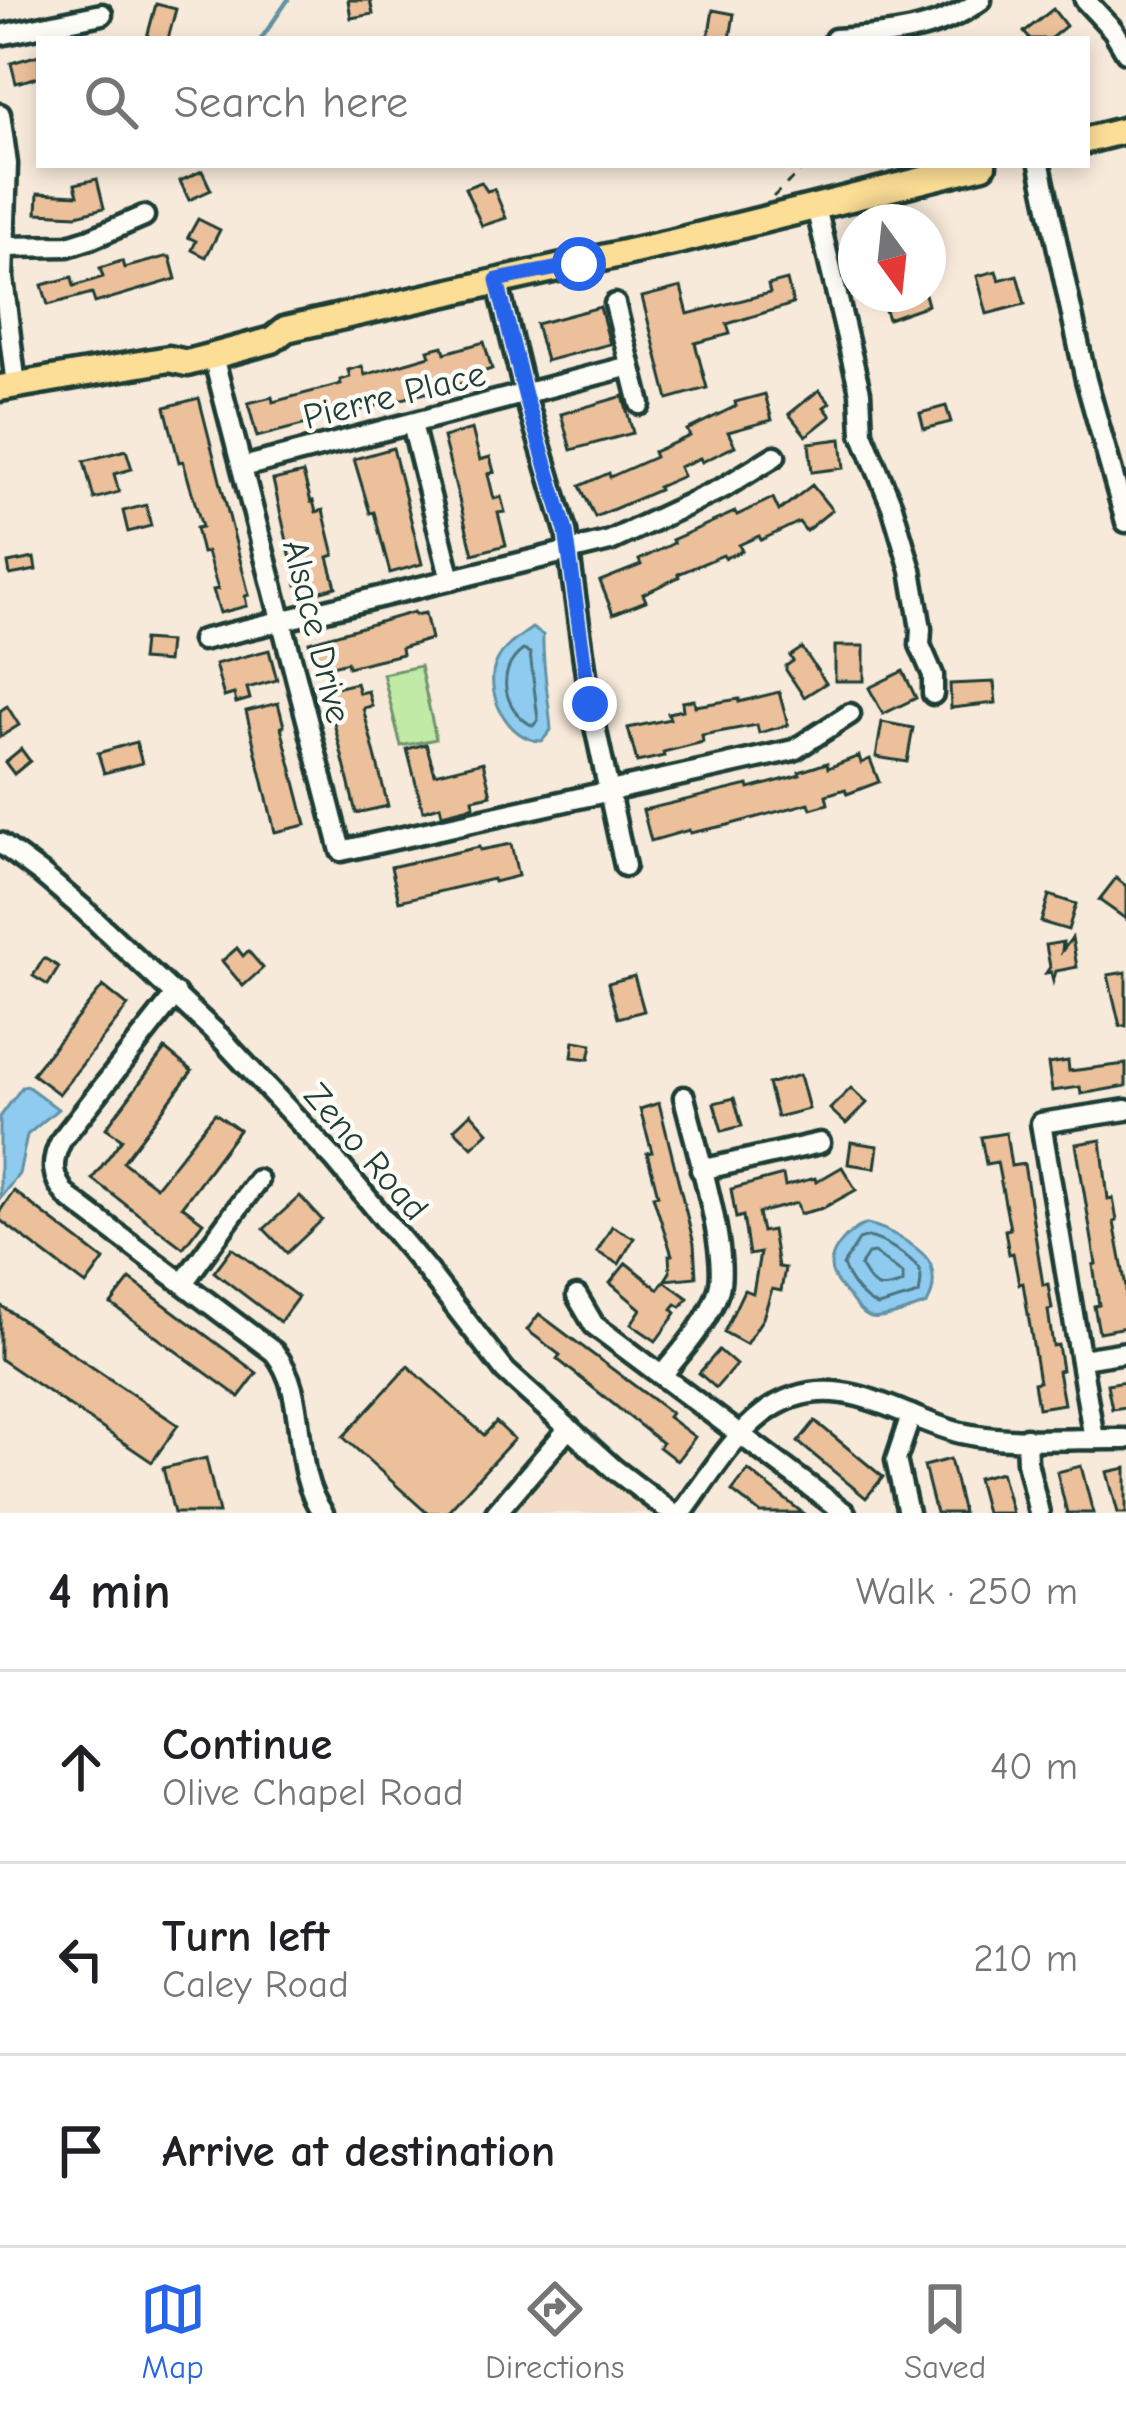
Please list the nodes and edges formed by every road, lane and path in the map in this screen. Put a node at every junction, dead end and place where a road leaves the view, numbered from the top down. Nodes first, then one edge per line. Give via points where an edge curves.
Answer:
1 (982, 0) edge
2 (1085, 0) edge
3 (102, 14) dead end
4 (1120, 26) edge
5 (0, 35) edge
6 (869, 36) edge
7 (1126, 52) edge
8 (0, 114) edge
9 (1126, 130) edge
10 (1090, 139) edge
11 (803, 168) edge
12 (971, 168) edge
13 (1041, 168) edge
14 (767, 202) dead end
15 (816, 206) junction
16 (144, 216) dead end
17 (4, 247) junction
18 (497, 280) junction
19 (615, 304) dead end
20 (286, 329) junction
21 (214, 356) junction
22 (170, 359) junction
23 (630, 366) junction
24 (8, 387) edge
25 (525, 395) junction
26 (640, 404) dead end
27 (412, 424) junction
28 (776, 456) dead end
29 (243, 466) junction
30 (1126, 521) edge
31 (569, 552) junction
32 (451, 580) junction
33 (281, 621) junction
34 (202, 640) dead end
35 (933, 694) dead end
36 (850, 714) dead end
37 (609, 792) junction
38 (0, 843) edge
39 (625, 866) dead end
40 (176, 994) junction
41 (684, 1097) dead end
42 (1126, 1110) edge
43 (820, 1143) dead end
44 (701, 1170) junction
45 (258, 1180) dead end
46 (183, 1283) junction
47 (577, 1296) dead end
48 (1126, 1352) edge
49 (1082, 1359) junction
50 (662, 1375) junction
51 (911, 1415) junction
52 (569, 1428) junction
53 (739, 1434) junction
54 (1026, 1438) junction
55 (1094, 1438) junction
56 (1126, 1439) edge
57 (323, 1513) edge
58 (496, 1513) edge
59 (672, 1513) edge
60 (682, 1513) edge
61 (844, 1513) edge
62 (908, 1513) edge
63 (1040, 1513) edge

1 - 6 street via 915,32
2 - 4 street
3 - 5 street
4 - 7 street
8 - 17 street via 8,164
9 - 10 main road
11 - 14 path
12 - 15 main road
13 - 30 street
15 - 18 main road
15 - 35 street via 860,392 862,433 911,569
16 - 17 street via 68,246
17 - 24 street
18 - 20 main road
18 - 25 street
19 - 23 street
20 - 21 main road
20 - 22 main road via 268,324 183,347
21 - 22 main road
21 - 29 street, Alsace Drive
22 - 24 main road
23 - 25 street, Pierre Place
23 - 26 street
25 - 27 street, Pierre Place
25 - 31 street
27 - 29 street, Pierre Place
27 - 32 street
28 - 31 street via 630,533
29 - 33 street, Alsace Drive
31 - 32 street
31 - 37 street
32 - 33 street
33 - 34 street
33 - 37 street, Alsace Drive via 341,851
36 - 37 street via 794,750
37 - 39 street
38 - 40 street, Zeno Road
40 - 46 street via 62,1139 53,1164 68,1197
40 - 52 street, Zeno Road via 335,1160 506,1371
41 - 44 street
42 - 49 street via 1041,1123
43 - 44 street
44 - 50 street via 720,1252 718,1290
45 - 46 street
46 - 57 street via 286,1369 307,1479
47 - 50 street via 594,1325
48 - 49 street
49 - 55 street
50 - 53 street
51 - 53 street via 829,1390 782,1402
51 - 54 street via 962,1433
51 - 62 street via 896,1460
52 - 58 street
52 - 59 street, Zeno Road
53 - 60 street
53 - 61 street
54 - 55 street
54 - 63 street
55 - 56 street

